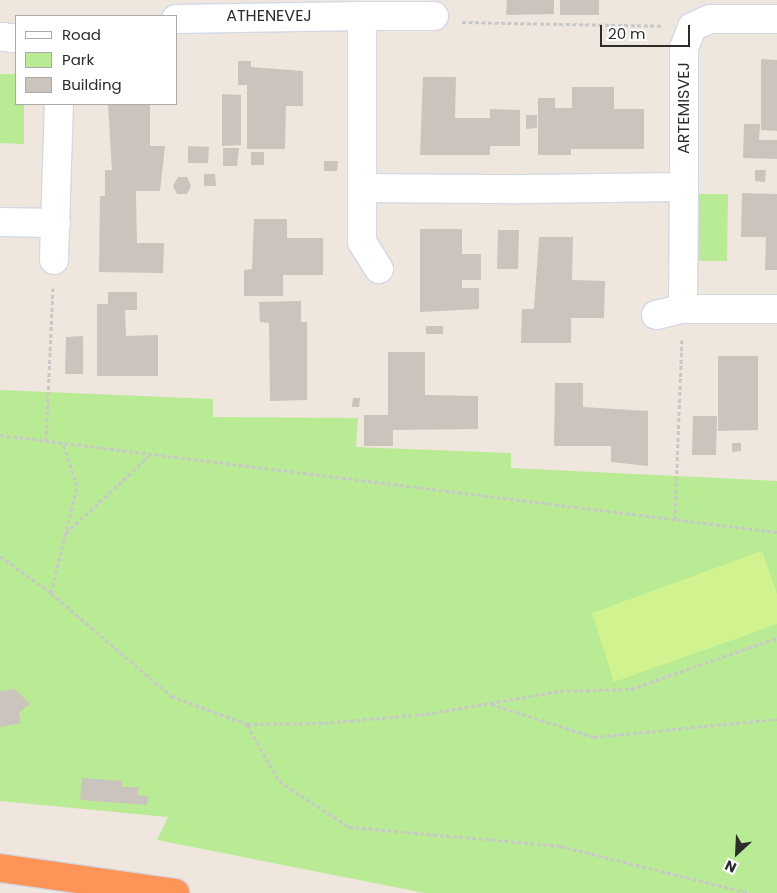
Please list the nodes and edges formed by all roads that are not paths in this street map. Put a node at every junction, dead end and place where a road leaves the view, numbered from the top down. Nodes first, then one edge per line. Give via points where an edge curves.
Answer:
1 (362, 16) junction
2 (434, 16) road end
3 (178, 19) edge
4 (777, 19) edge
5 (0, 37) edge
6 (15, 38) edge
7 (59, 105) edge
8 (684, 187) junction
9 (362, 188) junction
10 (0, 222) edge
11 (56, 223) junction
12 (54, 260) road end
13 (379, 269) dead end
14 (683, 309) junction
15 (777, 309) edge
16 (656, 315) dead end
17 (0, 868) edge
18 (174, 893) edge

1 - 2 street, ATHENEVEJ
1 - 3 street, ATHENEVEJ
1 - 9 street
4 - 8 street, ARTEMISVEJ via 710,19 692,27 684,48
5 - 6 street
7 - 11 street
8 - 9 street
8 - 14 street, ARTEMISVEJ
9 - 13 street via 362,242
10 - 11 street
11 - 12 street
14 - 15 street
14 - 16 street
17 - 18 highway

